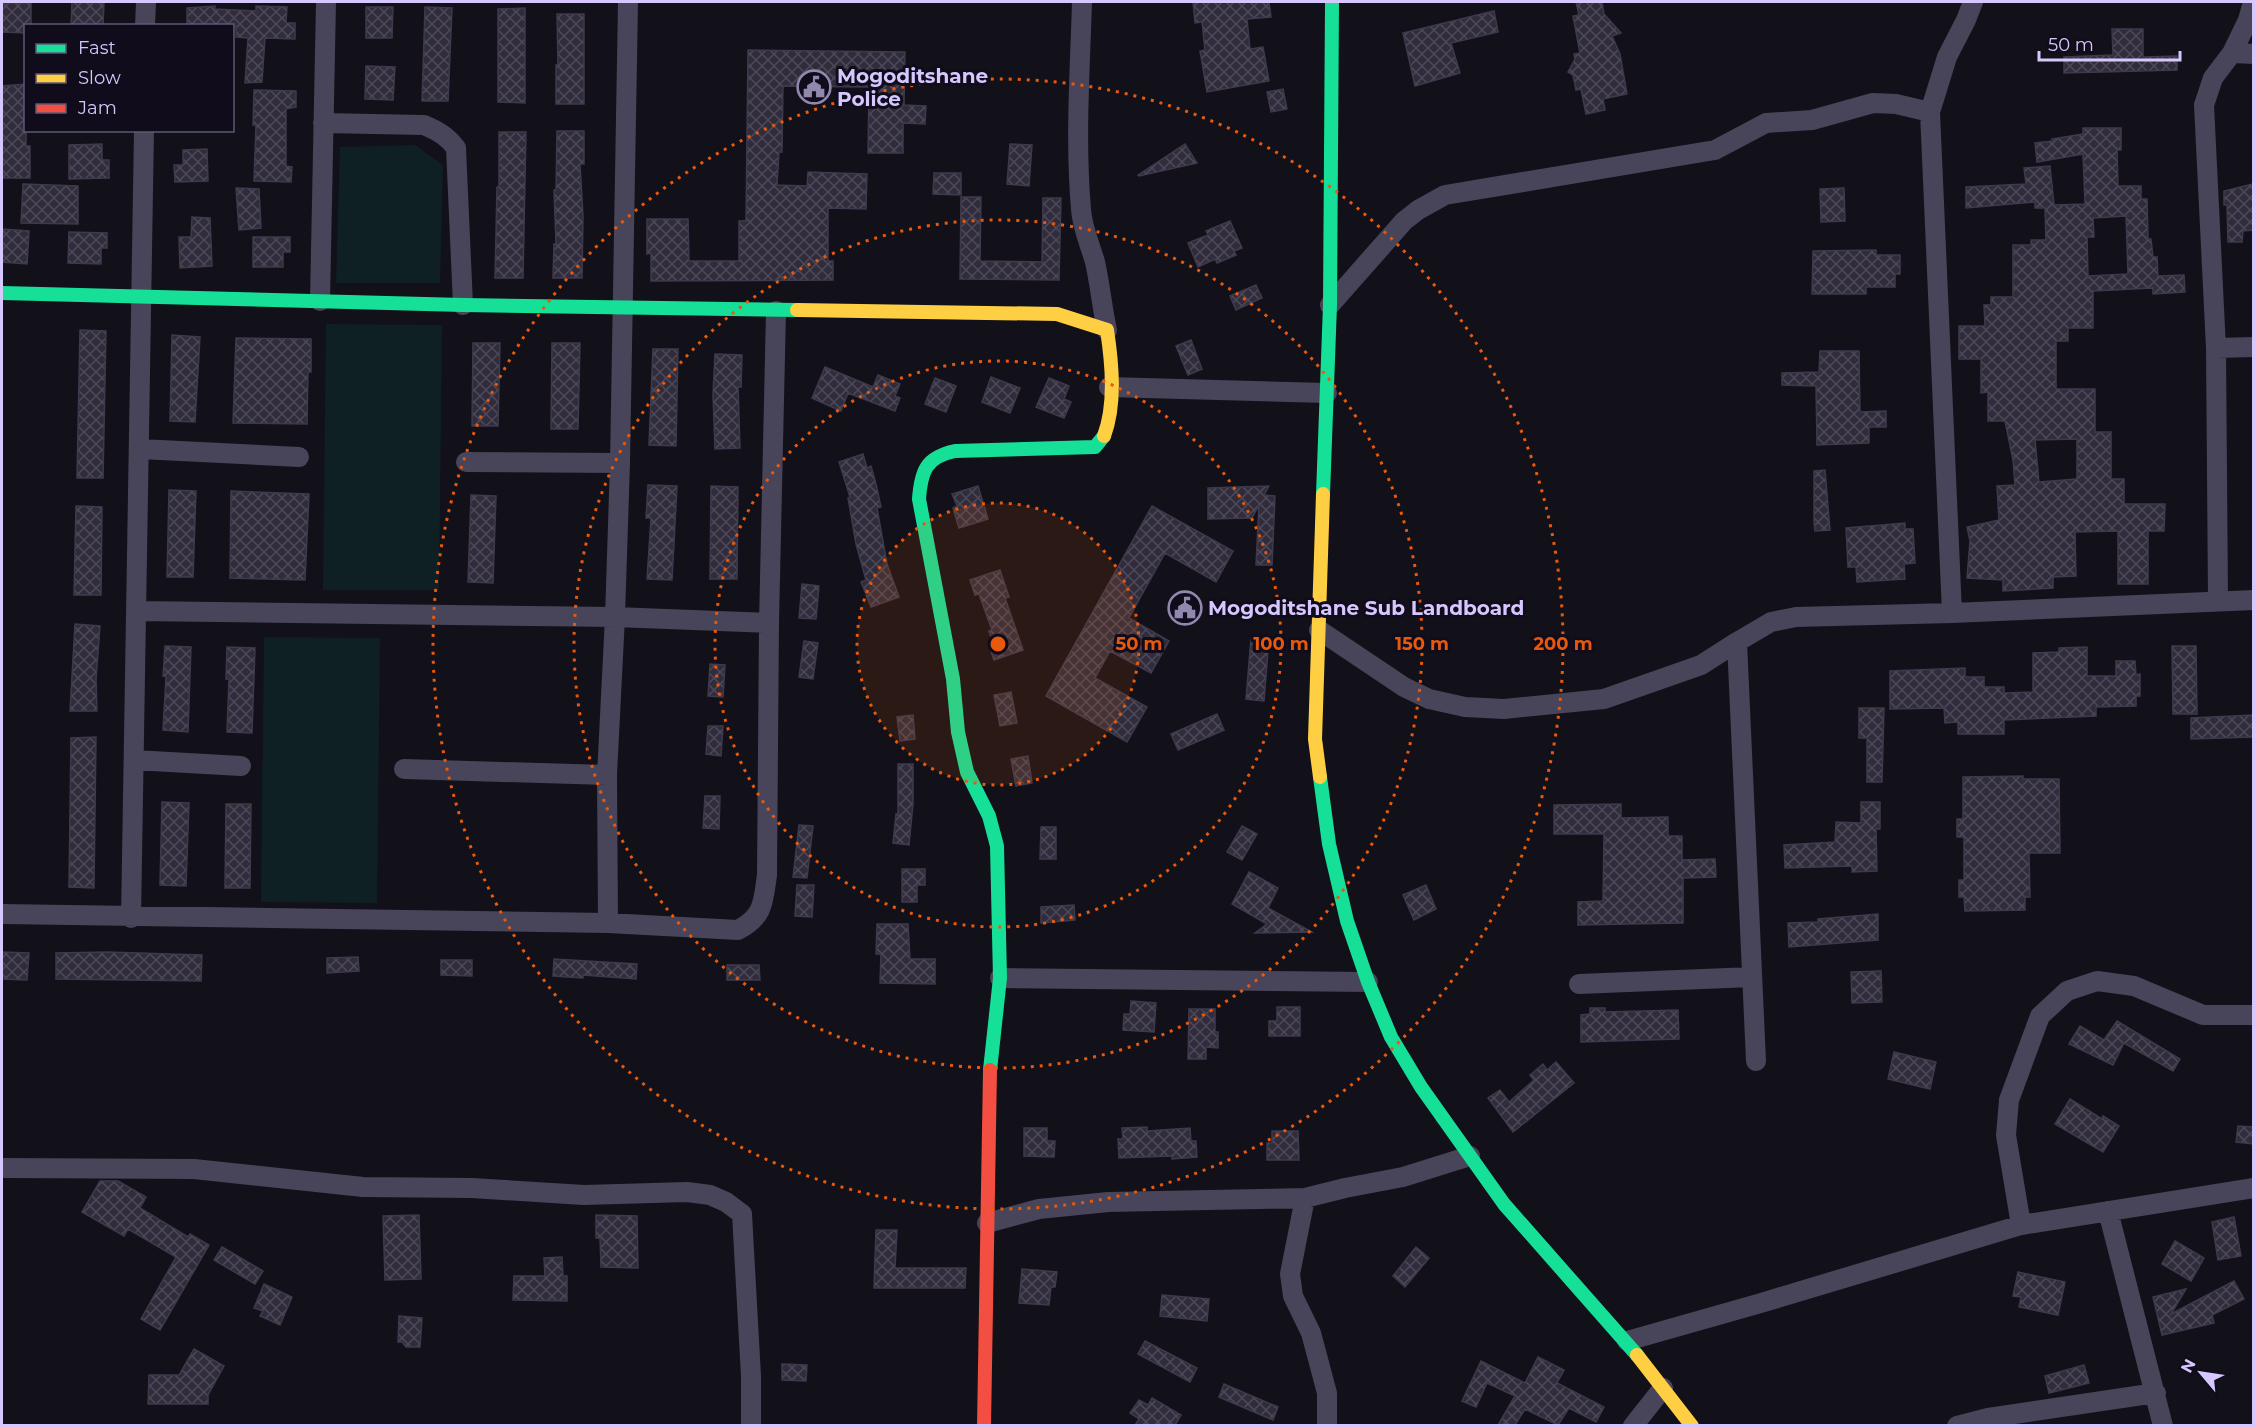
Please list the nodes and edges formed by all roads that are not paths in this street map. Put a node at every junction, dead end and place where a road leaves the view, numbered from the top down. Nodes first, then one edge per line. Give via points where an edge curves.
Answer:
1 (146, 2) edge
2 (326, 2) edge
3 (628, 2) edge
4 (1082, 2) edge
5 (1332, 2) edge
6 (1973, 2) edge
7 (2253, 2) edge
8 (145, 24) edge
9 (2232, 53) junction
10 (2253, 54) edge
11 (1930, 112) junction
12 (323, 123) junction
13 (144, 132) edge
14 (2, 293) edge
15 (142, 297) junction
16 (320, 301) junction
17 (463, 305) junction
18 (1330, 305) junction
19 (622, 308) junction
20 (776, 311) junction
21 (1107, 330) junction
22 (2253, 347) edge
23 (2216, 348) junction
24 (1109, 387) junction
25 (1327, 393) junction
26 (140, 449) junction
27 (299, 458) dead end
28 (466, 462) dead end
29 (620, 463) junction
30 (2218, 600) junction
31 (2253, 600) edge
32 (138, 611) junction
33 (1952, 613) junction
34 (615, 617) junction
35 (769, 623) junction
36 (1319, 630) junction
37 (1737, 642) junction
38 (134, 760) junction
39 (241, 766) dead end
40 (404, 769) dead end
41 (607, 775) junction
42 (2, 914) edge
43 (131, 918) junction
44 (608, 923) junction
45 (1752, 977) junction
46 (1000, 978) junction
47 (1368, 982) junction
48 (1579, 984) dead end
49 (2253, 1015) edge
50 (1756, 1060) dead end
51 (1470, 1156) junction
52 (2, 1168) edge
53 (2253, 1188) edge
54 (1305, 1198) junction
55 (2108, 1211) junction
56 (987, 1223) junction
57 (2021, 1224) junction
58 (1627, 1341) junction
59 (1663, 1388) junction
60 (2156, 1393) junction
61 (751, 1425) edge
62 (984, 1425) edge
63 (1327, 1425) edge
64 (1633, 1425) edge
65 (1692, 1425) edge
66 (1957, 1425) edge
67 (2163, 1425) edge

1 - 8 street
2 - 12 street
3 - 19 street
4 - 21 street via 1081,210
5 - 18 street
6 - 11 street via 1947,57
7 - 9 street
9 - 10 street
9 - 23 street via 2213,78 2204,105
11 - 18 street via 1873,103 1812,120 1766,123 1715,150 1445,195 1404,221
11 - 33 street
12 - 16 street
12 - 17 street via 424,125 449,138 456,148
13 - 15 street
14 - 15 street
15 - 16 street
15 - 26 street
16 - 17 street
17 - 19 street
18 - 25 street
19 - 20 street
19 - 29 street
20 - 21 street via 1057,314
20 - 35 street
21 - 24 street via 1111,354
22 - 23 street
23 - 30 street
24 - 25 street
24 - 46 street via 1108,424 1104,439 1095,447 940,453 928,464 920,480 919,499 953,680 958,732 967,772 997,846
25 - 36 street
26 - 27 street
26 - 32 street
28 - 29 street
29 - 34 street
30 - 31 street
30 - 33 street
32 - 34 street
32 - 38 street
33 - 37 street via 1796,617 1772,622
34 - 35 street
34 - 41 street
35 - 44 street via 767,875 763,907 754,922 738,930
36 - 37 street via 1404,687 1429,699 1504,709 1605,699 1701,665
36 - 47 street via 1315,739 1329,844 1347,921
37 - 45 street
38 - 39 street
38 - 43 street
40 - 41 street
41 - 44 street
42 - 43 street
43 - 44 street
45 - 48 street
45 - 50 street
46 - 47 street
46 - 56 street via 990,1058
47 - 51 street via 1420,1087
49 - 57 street via 2203,1015 2134,986 2097,981 2067,991 2040,1016 2009,1100 2006,1136
51 - 54 street via 1403,1177
51 - 58 street via 1504,1204
52 - 61 street via 194,1169 363,1187 584,1195 687,1191 710,1195 742,1214
53 - 55 street
54 - 56 street via 1108,1202 1039,1209
54 - 63 street via 1290,1274 1293,1296 1311,1333 1328,1393
55 - 57 street
55 - 60 street
56 - 62 street
57 - 58 street
58 - 59 street
59 - 64 street
59 - 65 street
60 - 66 street
60 - 67 street

